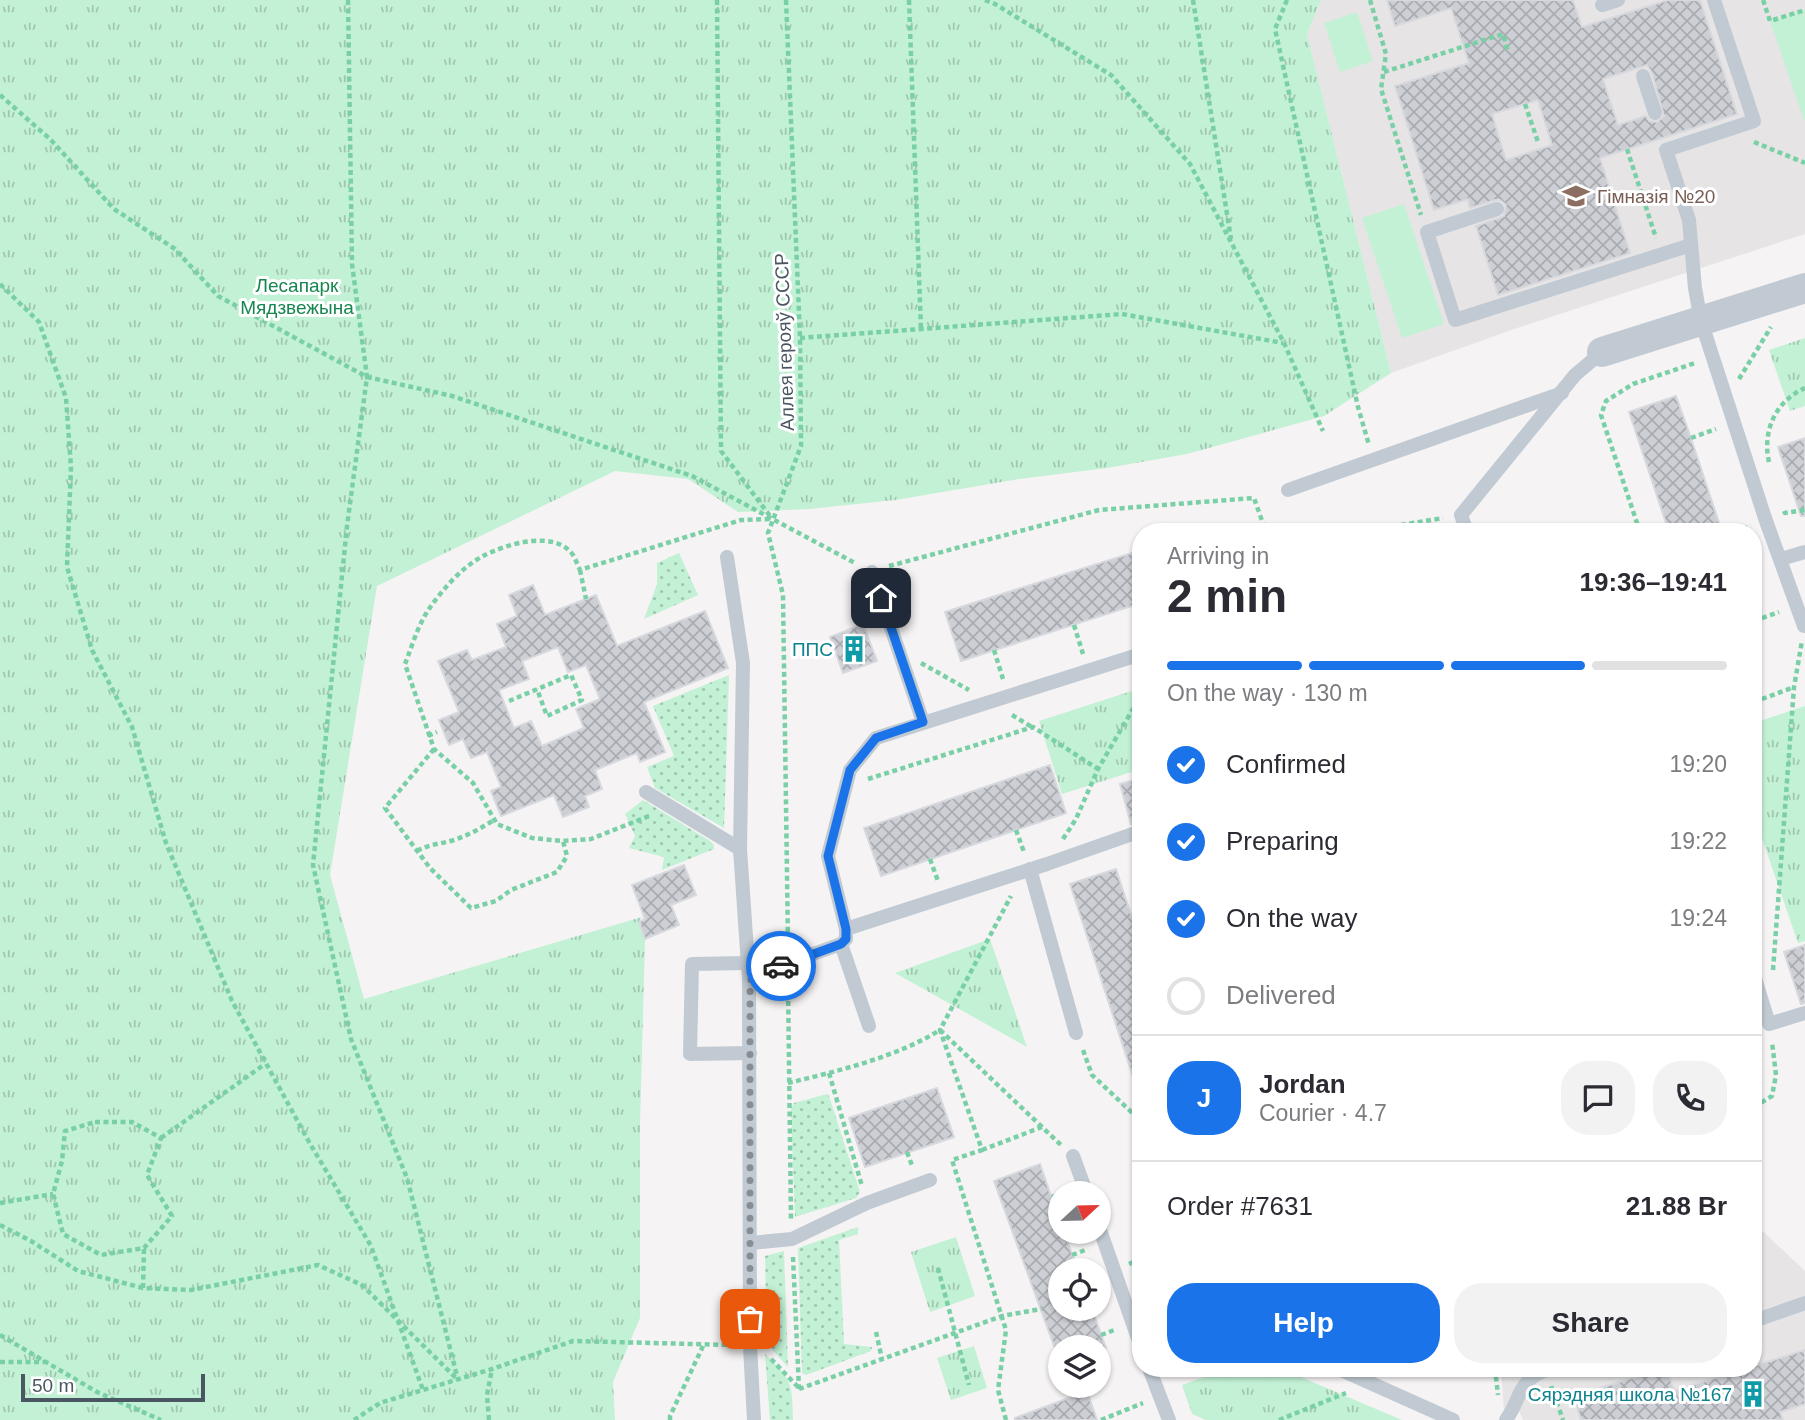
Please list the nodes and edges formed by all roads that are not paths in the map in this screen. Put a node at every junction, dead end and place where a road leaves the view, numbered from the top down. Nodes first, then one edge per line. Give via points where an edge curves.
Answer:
1 (1618, 0) edge
2 (1714, 0) edge
3 (1602, 5) dead end
4 (1643, 76) dead end
5 (1655, 113) dead end
6 (1497, 209) dead end
7 (1691, 245) junction
8 (1798, 290) edge
9 (1701, 321) junction
10 (1602, 352) joint
11 (1562, 393) junction
12 (1288, 490) dead end
13 (1464, 523) edge
14 (1805, 552) edge
15 (727, 556) dead end
16 (1781, 559) junction
17 (872, 572) road end
18 (1804, 626) edge
19 (1132, 657) edge
20 (923, 722) junction
21 (646, 792) dead end
22 (1132, 834) edge
23 (740, 849) junction
24 (1030, 869) junction
25 (846, 929) junction
26 (841, 944) junction
27 (748, 962) junction
28 (750, 980) junction
29 (1762, 1001) edge
30 (1805, 1013) edge
31 (869, 1026) dead end
32 (1076, 1033) road end
33 (750, 1053) junction
34 (1073, 1156) road end
35 (930, 1180) dead end
36 (1082, 1181) edge
37 (750, 1243) junction
38 (1105, 1244) edge
39 (1805, 1303) edge
40 (1762, 1318) edge
41 (1132, 1321) edge
42 (1153, 1377) edge
43 (1356, 1377) edge
44 (1535, 1377) edge
45 (754, 1420) edge
46 (1169, 1420) edge
47 (1453, 1420) edge
48 (1506, 1420) edge

1 - 3 lane
2 - 7 lane via 1754,121 1664,144 1689,220
4 - 5 lane
6 - 7 lane via 1427,232 1455,320
7 - 9 lane
8 - 9 street
9 - 10 street
9 - 16 lane
10 - 11 lane
11 - 12 lane
11 - 13 lane via 1461,514
14 - 16 lane
15 - 23 lane via 743,663
16 - 18 lane
17 - 20 lane
19 - 20 lane
20 - 25 lane via 876,738 850,770 828,856
21 - 23 lane
22 - 24 lane
23 - 27 lane
24 - 25 lane
24 - 32 lane
25 - 26 lane
26 - 28 lane
26 - 31 lane
27 - 28 lane
27 - 33 lane via 692,964 690,1054
28 - 33 lane
29 - 30 lane via 1769,1024
33 - 37 lane
34 - 36 lane
35 - 37 lane via 867,1203 792,1239
37 - 45 lane
38 - 41 lane
39 - 40 lane
42 - 46 lane
43 - 47 lane
44 - 48 lane via 1523,1384

